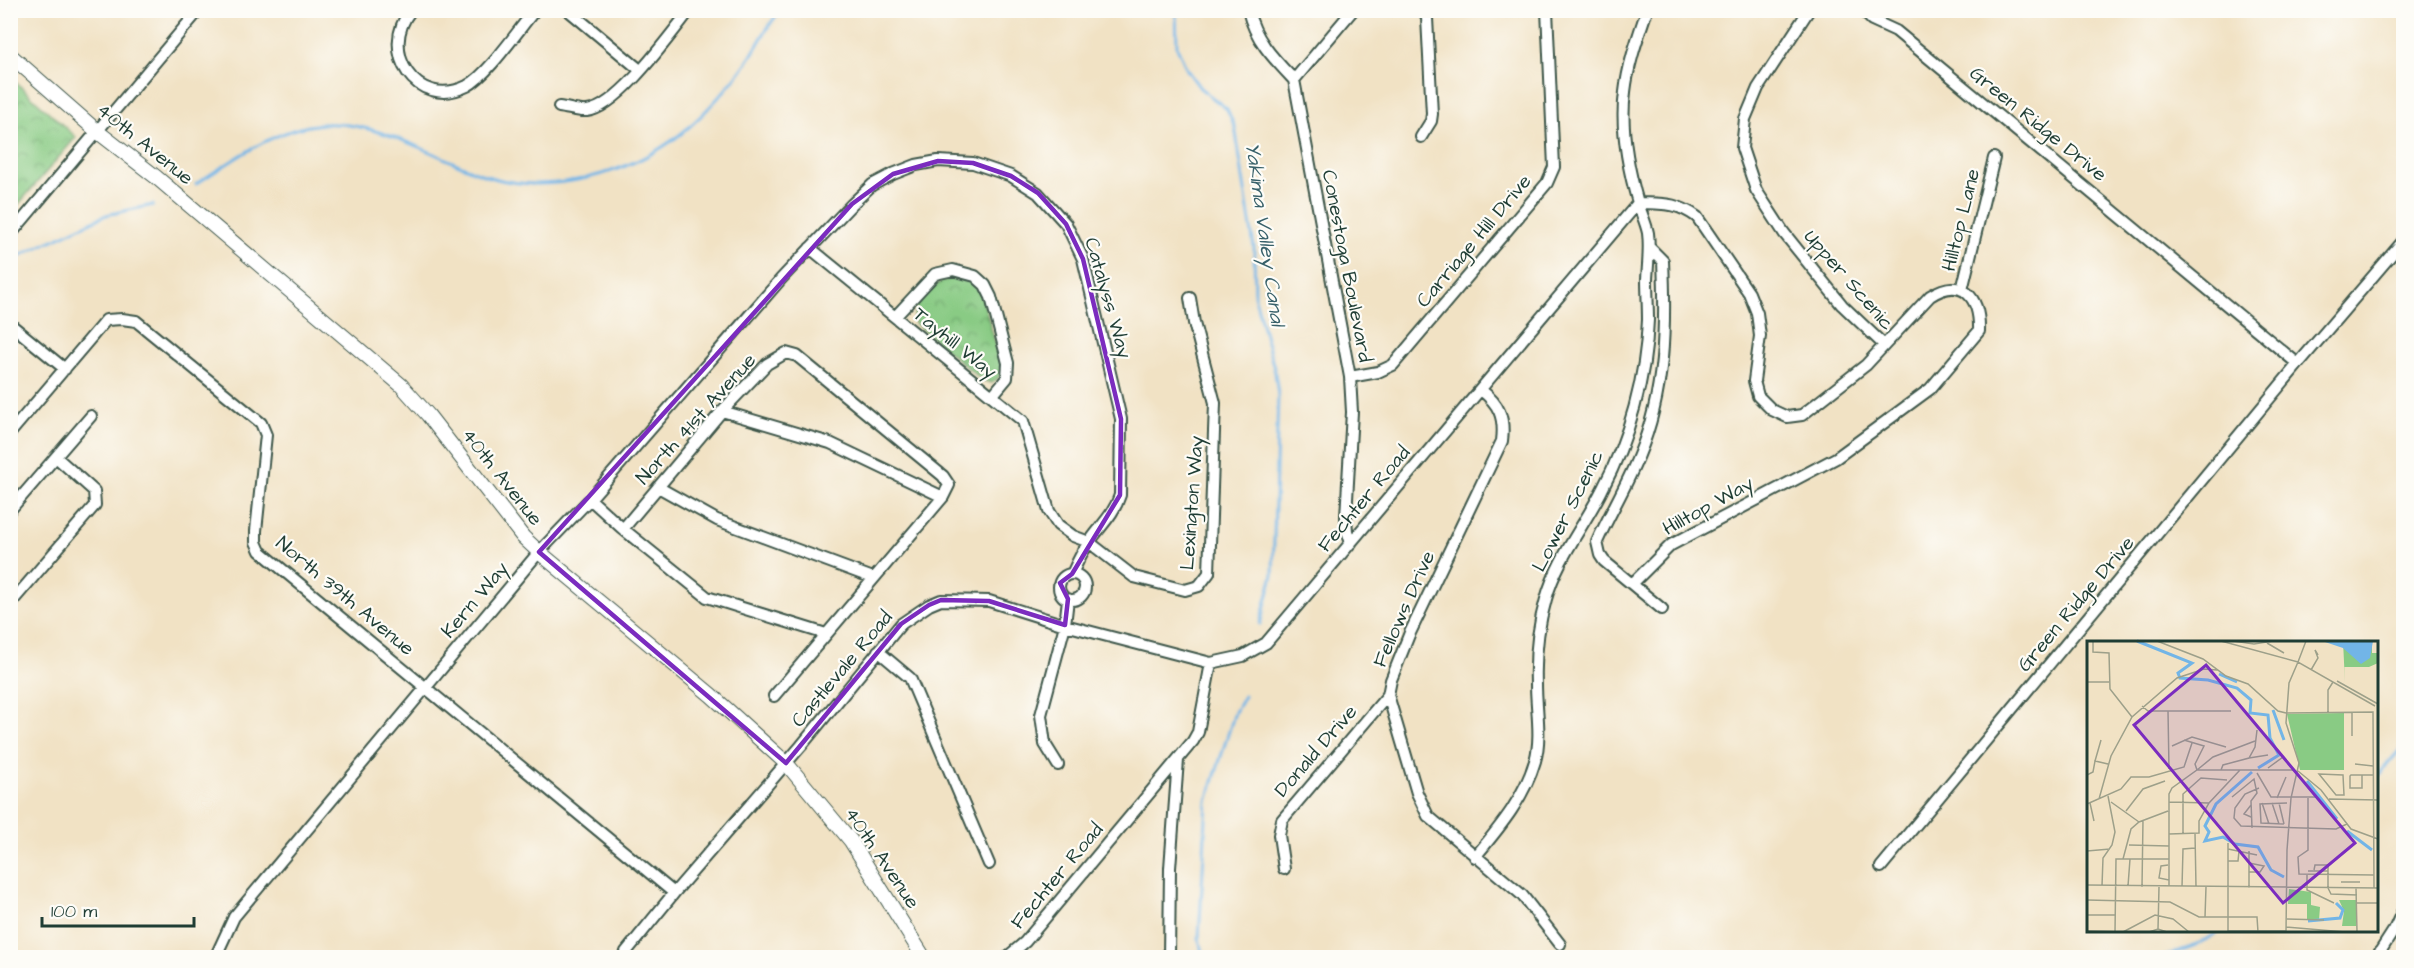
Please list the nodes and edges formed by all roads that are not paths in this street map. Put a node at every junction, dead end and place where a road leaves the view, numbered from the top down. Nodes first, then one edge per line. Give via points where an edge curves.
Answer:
1 (200, 10) edge
2 (411, 10) edge
3 (535, 10) edge
4 (568, 10) edge
5 (690, 10) edge
6 (1248, 10) edge
7 (1353, 10) edge
8 (1424, 10) edge
9 (1547, 10) edge
10 (1647, 10) edge
11 (1809, 10) edge
12 (1862, 10) edge
13 (10, 55) edge
14 (640, 70) junction
15 (1294, 80) junction
16 (559, 107) dead end
17 (98, 132) junction
18 (1421, 137) dead end
19 (1994, 158) dead end
20 (1638, 203) junction
21 (10, 235) edge
22 (2403, 240) edge
23 (810, 248) junction
24 (1649, 248) junction
25 (781, 279) joint
26 (1962, 290) junction
27 (1190, 298) dead end
28 (895, 317) junction
29 (10, 324) edge
30 (1884, 345) junction
31 (2298, 364) junction
32 (65, 369) junction
33 (1350, 377) junction
34 (1481, 390) junction
35 (992, 396) junction
36 (722, 411) junction
37 (90, 416) dead end
38 (10, 433) edge
39 (56, 457) junction
40 (658, 487) junction
41 (943, 497) junction
42 (590, 499) junction
43 (10, 510) edge
44 (623, 529) junction
45 (1089, 542) junction
46 (1351, 543) junction
47 (539, 552) junction
48 (1072, 574) junction
49 (873, 578) junction
50 (1632, 585) junction
51 (1068, 599) junction
52 (10, 604) edge
53 (1662, 609) dead end
54 (1065, 625) junction
55 (826, 634) junction
56 (878, 651) junction
57 (1211, 663) junction
58 (426, 687) junction
59 (1388, 695) junction
60 (774, 696) dead end
61 (1178, 759) junction
62 (786, 763) junction
63 (1058, 765) dead end
64 (1474, 857) junction
65 (989, 864) dead end
66 (1881, 867) dead end
67 (1284, 869) dead end
68 (674, 893) junction
69 (2403, 908) edge
70 (1560, 944) dead end
71 (215, 957) edge
72 (624, 957) edge
73 (924, 957) edge
74 (1006, 957) edge
75 (1169, 957) edge
76 (2376, 957) edge

1 - 17 street
2 - 3 street via 400,34 403,65 423,88 439,92 454,91 479,78
4 - 14 street
5 - 14 street
6 - 15 street via 1264,48
7 - 15 street
8 - 18 street via 1432,114
9 - 33 street, Carriage Hill Drive via 1554,167 1547,183 1394,365
10 - 20 street via 1632,57 1624,107 1630,171
11 - 30 street, Upper Scenic via 1758,88 1745,119 1743,148 1756,190 1799,251 1842,305
12 - 31 street, Green Ridge Drive via 1905,38
13 - 17 main road, 40th Avenue
14 - 16 street via 601,108 586,112
15 - 33 street, Conestoga Boulevard
17 - 21 street
17 - 47 main road, 40th Avenue via 401,385
19 - 26 street, Hilltop Lane
20 - 24 street, Lower Scenic via 1648,231
20 - 30 street, Upper Scenic via 1672,204 1697,217 1749,293 1760,336 1754,381 1758,396 1772,410 1786,417 1802,415 1866,365
20 - 34 street, Fechter Road
22 - 31 street, Green Ridge Drive
23 - 25 street, Catalyss Way
23 - 28 street, Tayhill Way
23 - 45 street, Catalyss Way via 872,185 916,165 938,161 973,163 1011,176 1052,206 1083,259 1121,418 1120,495 1111,515
24 - 50 street via 1663,261 1665,298 1664,342 1655,406 1640,453 1597,542 1604,561
24 - 64 street, Lower Scenic via 1648,322 1631,416 1604,487 1553,576 1540,622 1536,759 1512,810
25 - 42 street, Kern Way
26 - 30 street via 1940,290 1930,296
26 - 50 street, Hilltop Way via 1978,307 1979,331 1930,389 1836,458 1671,545
27 - 45 street, Lexington Way via 1215,403 1209,573 1192,590 1134,577
28 - 35 street, Tayhill Way
28 - 35 street, Tayhill Way via 935,274 953,270 975,276 992,297 1008,363 1007,378
29 - 32 street
31 - 66 street, Green Ridge Drive
32 - 38 street
32 - 58 street, North 39th Avenue via 106,320 136,321 261,423 266,435 256,531 261,551
33 - 46 street, Conestoga Boulevard via 1346,517
34 - 46 street, Fechter Road
34 - 59 street, Fellows Drive via 1502,413 1502,441 1410,635
35 - 45 street, Tayhill Way via 1023,421 1052,518 1073,536
36 - 40 street, North 41st Avenue
36 - 41 street via 830,443
36 - 41 street, North 41st Avenue via 768,364 786,353 797,356 943,476 949,485
37 - 39 street
39 - 43 street
39 - 52 street via 94,490 94,505
40 - 44 street, North 41st Avenue
40 - 49 street via 717,520
41 - 49 street
42 - 44 street
42 - 47 street, Kern Way
44 - 55 street via 707,597
45 - 48 street, Catalyss Way
46 - 57 street, Fechter Road via 1266,643 1243,656
47 - 58 street, Kern Way
47 - 62 main road, 40th Avenue
48 - 51 street, Catalyss Way via 1064,576 1060,583 1062,594
48 - 51 street via 1080,577 1085,589 1081,597
49 - 55 street
50 - 53 street
51 - 54 street, Catalyss Way
54 - 56 street, Castlevale Road via 989,601 941,600 901,624
54 - 57 street, Castlevale Road
54 - 63 street, Catalyss Way via 1041,715 1045,744
55 - 60 street
56 - 62 street, Castlevale Road
56 - 65 street via 910,678
57 - 61 street, Fechter Road via 1198,732
58 - 68 street, North 39th Avenue
58 - 71 street, Kern Way via 234,917
59 - 64 street, Fellows Drive via 1421,805
59 - 67 street, Donald Drive via 1282,820 1279,835
61 - 74 street, Fechter Road via 1025,942
61 - 75 street via 1170,868
62 - 68 street, Castlevale Road
62 - 73 main road, 40th Avenue via 851,841
64 - 70 street, Fellows Drive via 1522,895
68 - 72 street, Castlevale Road
69 - 76 street

